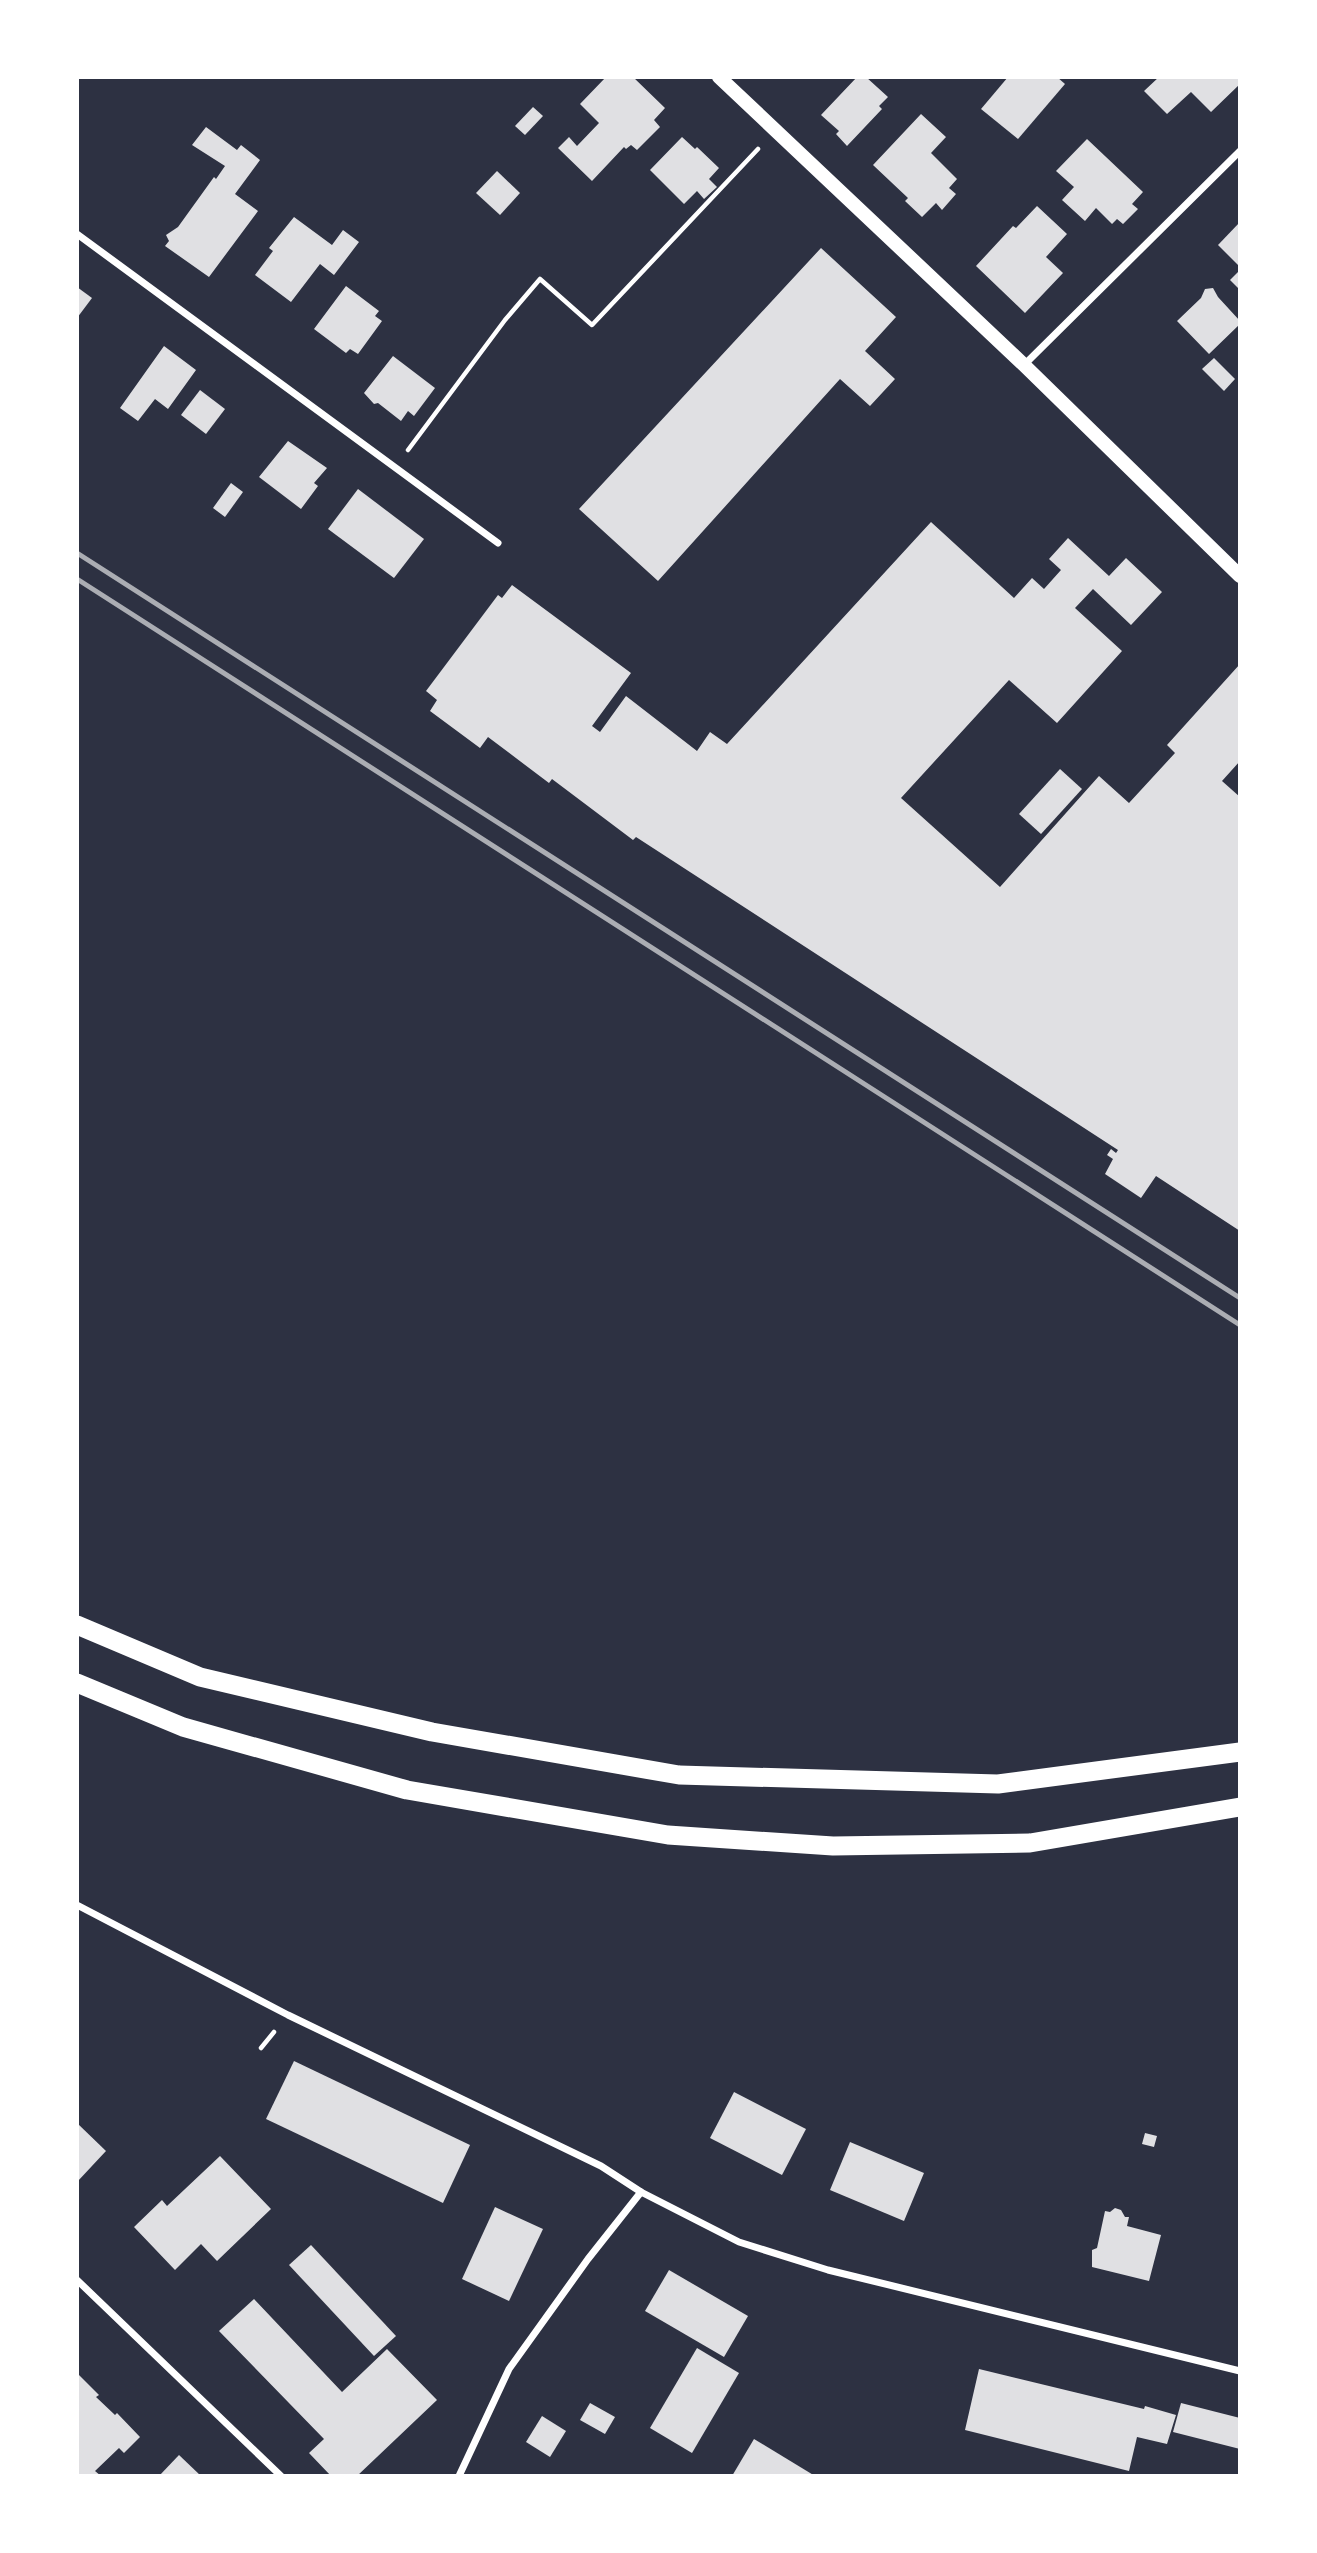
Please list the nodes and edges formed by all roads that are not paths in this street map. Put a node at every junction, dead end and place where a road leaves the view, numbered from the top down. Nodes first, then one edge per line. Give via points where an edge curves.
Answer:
1 (719, 77) edge
2 (1240, 151) edge
3 (77, 234) edge
4 (1024, 365) junction
5 (498, 543) dead end
6 (1240, 576) edge
7 (77, 1625) edge
8 (77, 1683) edge
9 (1240, 1752) edge
10 (1240, 1807) edge
11 (77, 1905) edge
12 (641, 2192) junction
13 (77, 2280) edge
14 (1240, 2371) edge
15 (281, 2476) edge
16 (459, 2476) edge

1 - 4 main road
2 - 4 street
3 - 5 street
4 - 6 main road
7 - 9 highway via 200,1676 432,1732 679,1776 998,1784
8 - 10 highway via 183,1727 407,1790 668,1835 833,1846 1030,1843
11 - 12 street via 288,2015 601,2165
12 - 14 street via 739,2242 828,2270
12 - 16 street via 509,2369
13 - 15 street

